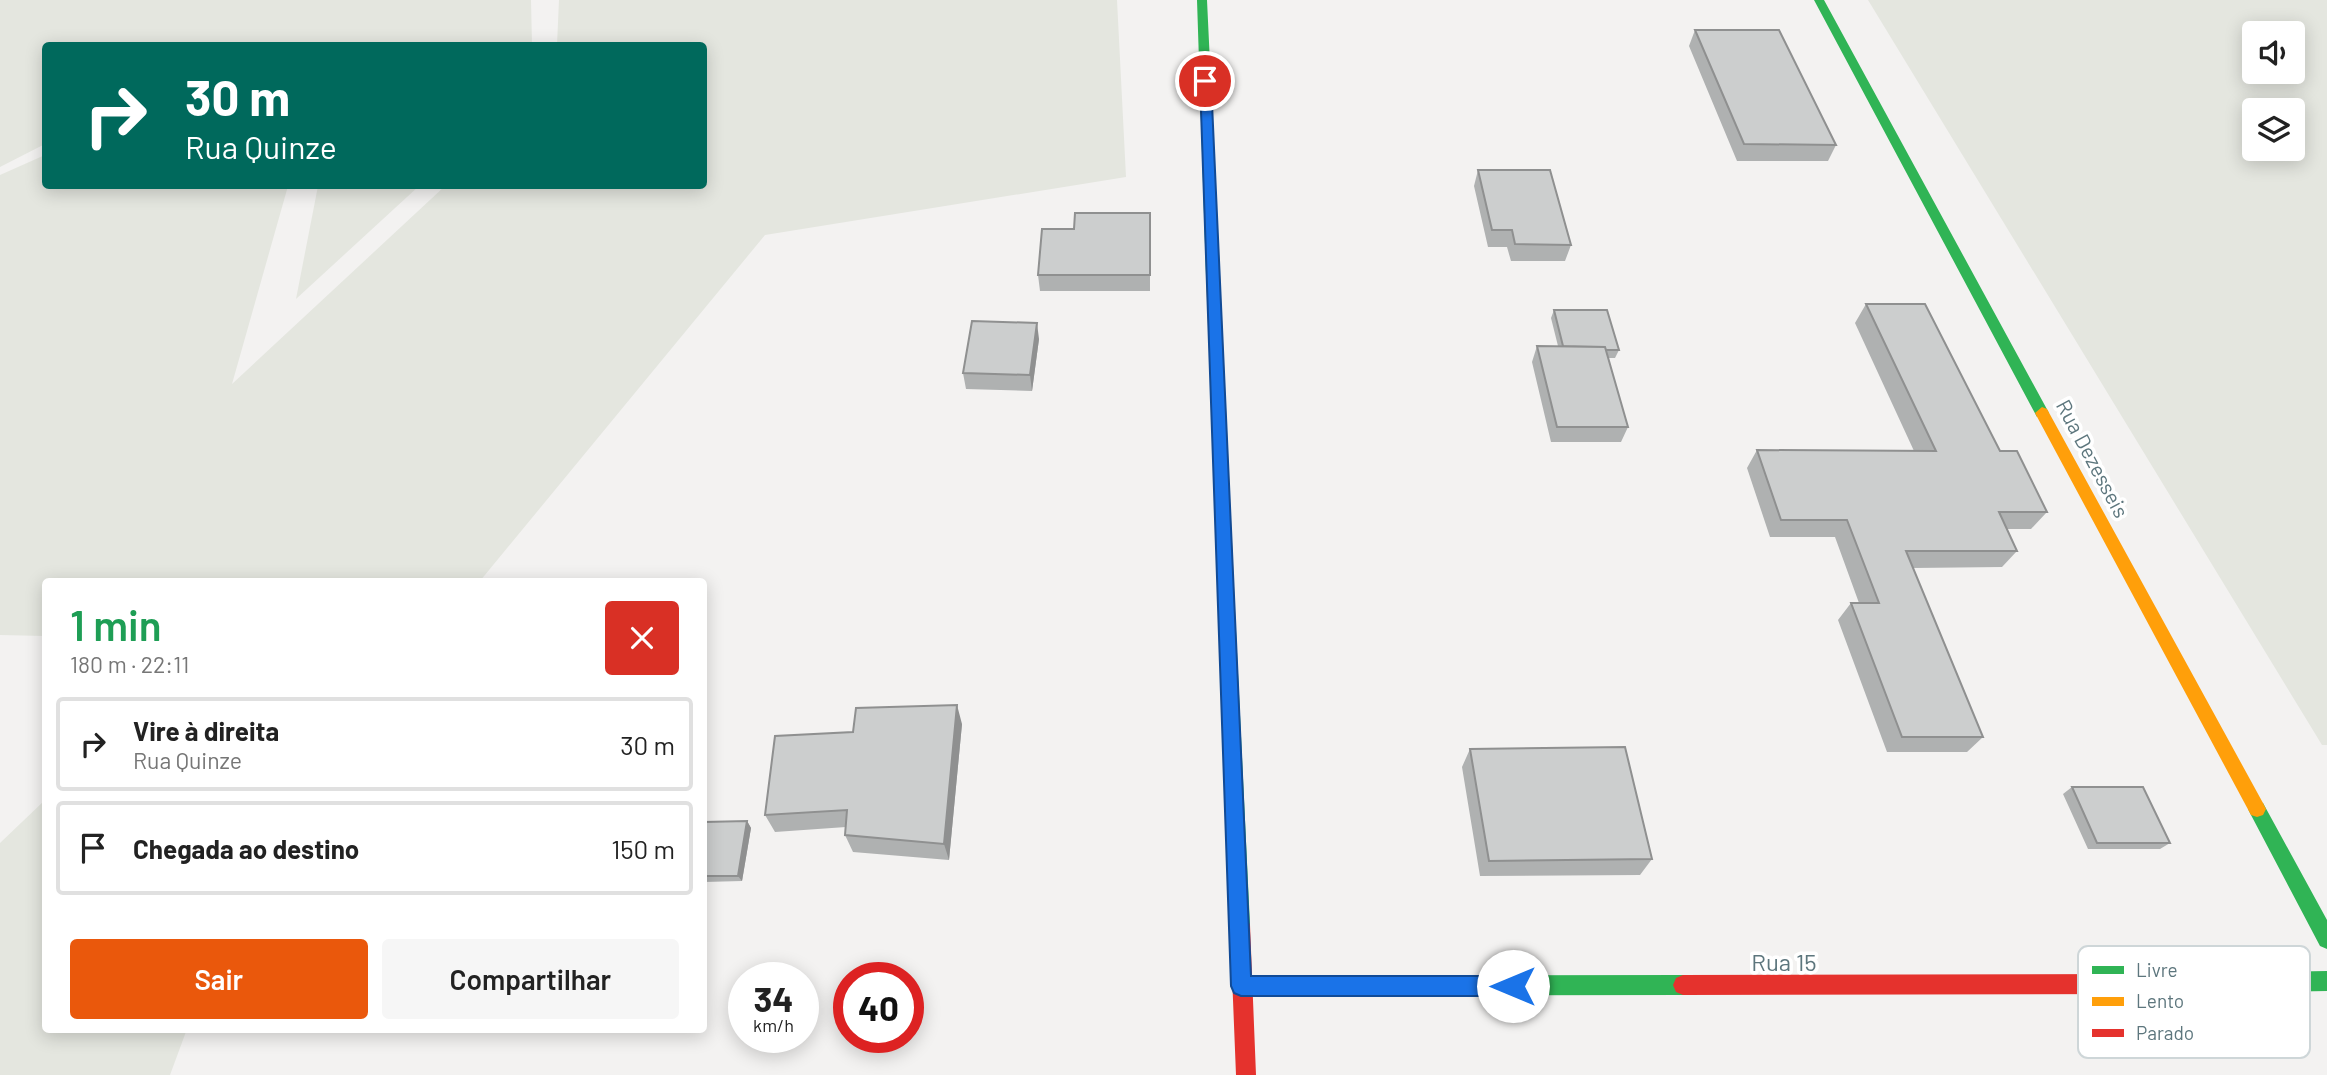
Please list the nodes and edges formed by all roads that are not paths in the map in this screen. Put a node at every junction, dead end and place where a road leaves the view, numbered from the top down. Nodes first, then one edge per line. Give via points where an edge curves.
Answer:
1 (1202, 0) edge
2 (1819, 0) edge
3 (2327, 939) edge
4 (2078, 985) edge
5 (1241, 986) junction
6 (1246, 1075) edge

1 - 5 street
2 - 3 street, Rua Dezesseis
4 - 5 street, Rua 15
5 - 6 street

